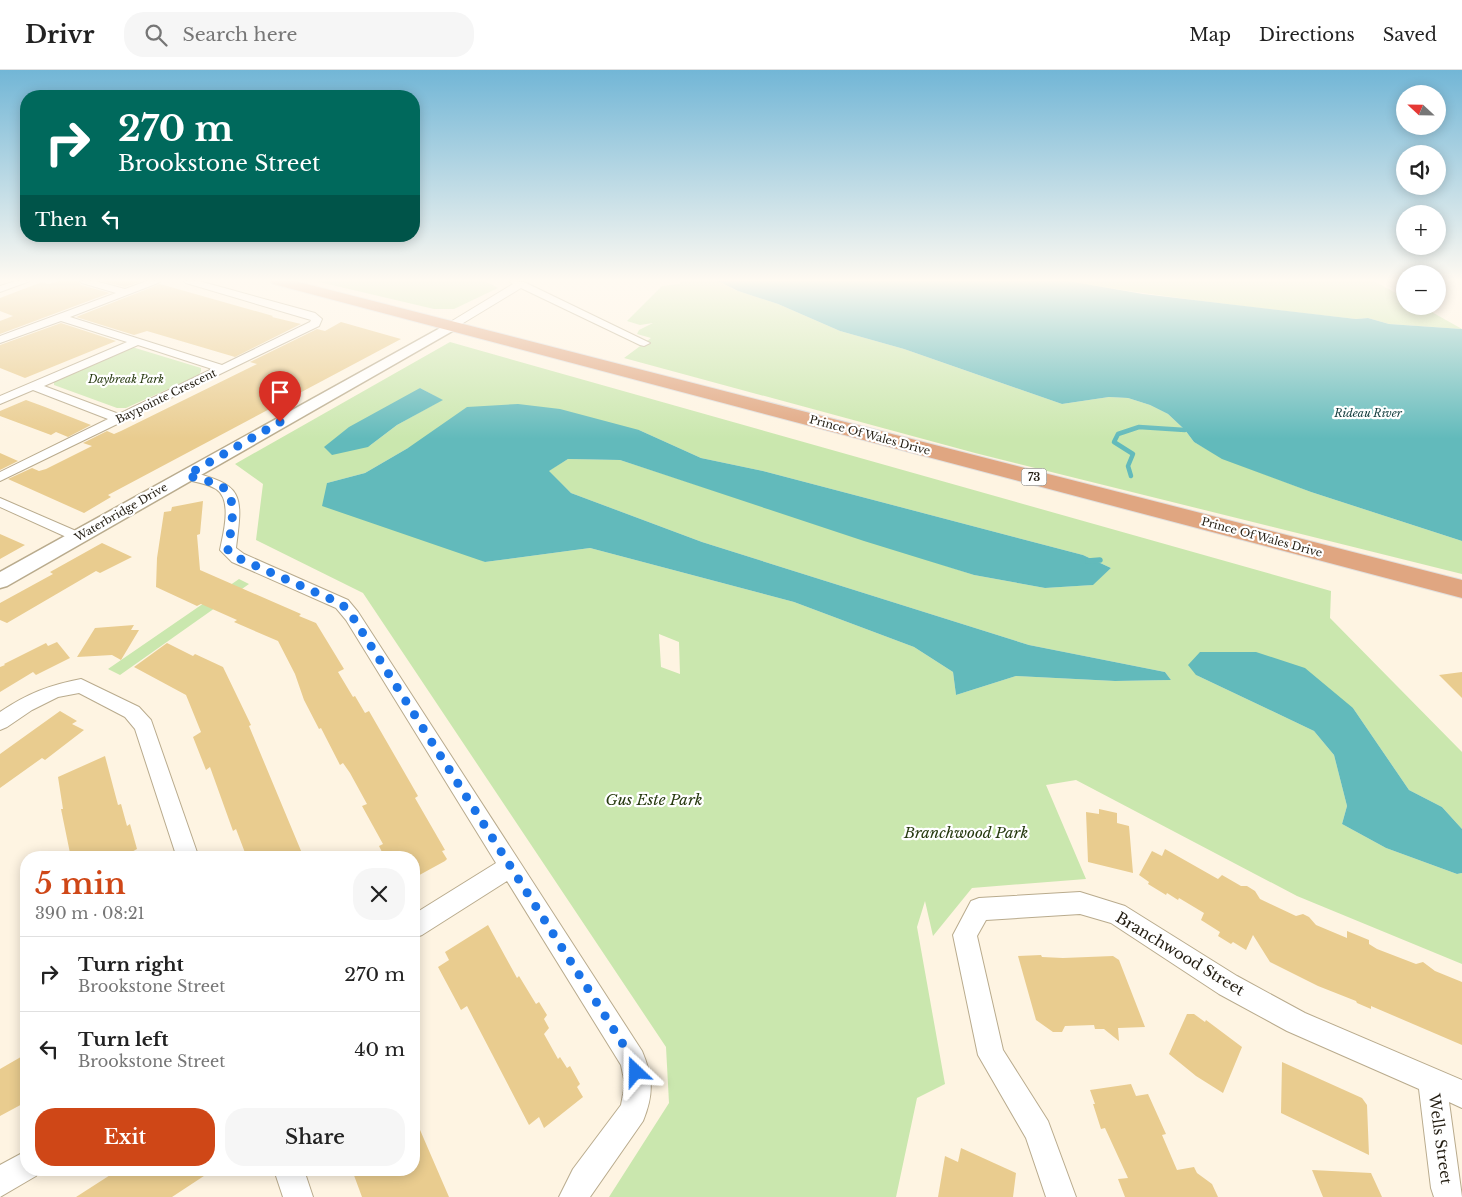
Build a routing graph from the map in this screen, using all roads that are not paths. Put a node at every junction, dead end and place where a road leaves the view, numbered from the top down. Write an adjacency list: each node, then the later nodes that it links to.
1 (17, 334): 7 (street)
2 (110, 334): 8 (street)
3 (295, 334): 10 (street, Baypointe Crescent)
4 (438, 334): 14 (street, Waterbridge Drive)
5 (480, 334): 19 (main road, Prince Of Wales Drive / 73)
6 (624, 334): 9 (street)
7 (0, 340)
8 (136, 342): 10 (street); 11 (street)
9 (644, 343)
10 (223, 369): 13 (street, Baypointe Crescent)
11 (33, 386): 12 (street); 13 (street)
12 (0, 400)
13 (120, 419): 15 (street, Baypointe Crescent)
14 (187, 475): 17 (street, Waterbridge Drive); 22 (street)
15 (0, 476)
16 (0, 502): 17 (street)
17 (78, 537): 18 (street, Waterbridge Drive)
18 (0, 581)
19 (1462, 589)
20 (0, 722): 21 (street)
21 (186, 851)
22 (510, 866): 23 (street); 30 (street)
23 (420, 922)
24 (1432, 1081): 25 (street, Branchwood Street); 31 (street, Branchwood Street); 32 (street, Wells Street)
25 (1462, 1094)
26 (20, 1170): 28 (street)
27 (291, 1176): 29 (street)
28 (0, 1182)
29 (298, 1197)
30 (574, 1197)
31 (1062, 1197)
32 (1449, 1197)

